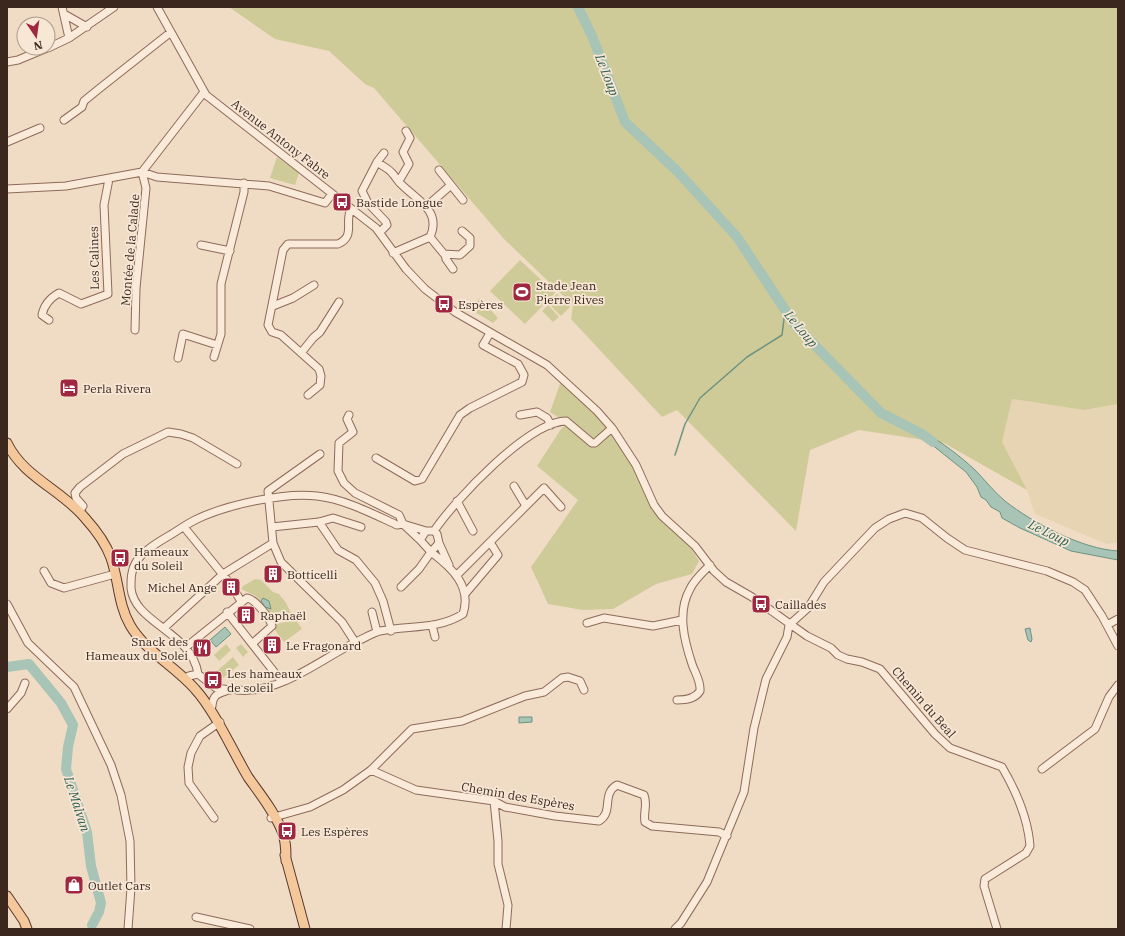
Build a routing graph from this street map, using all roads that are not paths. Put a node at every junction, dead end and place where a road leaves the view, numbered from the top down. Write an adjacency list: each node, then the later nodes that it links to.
1 (114, 7): 4 (street)
2 (157, 7): 5 (street)
3 (63, 11): 4 (street); 6 (street)
4 (87, 27): 6 (street)
5 (171, 32): 10 (street); 11 (street)
6 (69, 38): 7 (street)
7 (56, 44)
8 (28, 56): 9 (street)
9 (7, 62)
10 (204, 92): 18 (street); 24 (street, Avenue Antony Fabre)
11 (64, 120)
12 (40, 128): 14 (street)
13 (406, 131): 20 (street)
14 (7, 142)
15 (384, 153): 16 (street)
16 (377, 162): 20 (street); 29 (street)
17 (440, 170): 22 (street)
18 (142, 172): 19 (street); 21 (street); 40 (street, Montée de la Calade)
19 (109, 179): 23 (street); 39 (street, Les Calines)
20 (399, 181): 26 (street)
21 (244, 183): 24 (street); 32 (street)
22 (451, 185): 25 (street); 26 (street)
23 (7, 189)
24 (332, 194): 27 (street, Avenue Antony Fabre)
25 (463, 200)
26 (427, 206): 30 (street)
27 (351, 208): 29 (street, Avenue Antony Fabre); 38 (street)
28 (462, 231): 34 (street)
29 (380, 232): 33 (street, Avenue Antony Fabre)
30 (430, 237): 33 (street); 34 (street)
31 (201, 245): 32 (street)
32 (230, 251): 42 (street)
33 (393, 253): 41 (street, Avenue Antony Fabre)
34 (445, 254): 35 (street)
35 (453, 269)
36 (314, 285): 38 (street)
37 (339, 302): 43 (street)
38 (273, 306): 43 (street)
39 (50, 320)
40 (135, 330)
41 (490, 333): 50 (street, Avenue Antony Fabre); 53 (street)
42 (217, 345): 44 (street); 45 (street)
43 (301, 353): 46 (street)
44 (214, 357)
45 (178, 358)
46 (308, 395)
47 (349, 415): 62 (street)
48 (520, 415): 49 (street)
49 (551, 425): 50 (street); 57 (street)
50 (612, 428): 73 (street, Avenue Antony Fabre)
51 (7, 442): 60 (main road)
52 (320, 454): 56 (street)
53 (376, 458)
54 (237, 464): 60 (street)
55 (514, 486): 58 (street)
56 (268, 498): 62 (street); 63 (street); 64 (street)
57 (457, 501): 66 (street); 67 (street)
58 (526, 506): 59 (street); 69 (street)
59 (561, 508)
60 (79, 512): 76 (main road)
61 (319, 522): 64 (street); 65 (street); 94 (street)
62 (403, 524): 66 (street); 68 (street)
63 (184, 527): 77 (street); 93 (street)
64 (272, 527): 70 (street)
65 (361, 527)
66 (430, 531): 68 (street); 71 (street)
67 (473, 531)
68 (420, 540): 72 (street)
69 (490, 542): 78 (street); 82 (street)
70 (273, 543): 77 (street); 98 (street)
71 (439, 543): 72 (street); 74 (street)
72 (431, 552): 74 (street); 80 (street)
73 (710, 565): 87 (street); 89 (street, Avenue Antony Fabre)
74 (450, 566): 78 (street)
75 (44, 571): 76 (street)
76 (114, 574): 96 (main road)
77 (223, 574): 79 (street); 93 (street)
78 (457, 575): 82 (street)
79 (228, 582)
80 (400, 587)
81 (234, 590): 83 (street)
82 (465, 594): 91 (street)
83 (241, 601): 85 (street); 99 (street)
84 (7, 604): 122 (street)
85 (227, 612): 99 (street); 101 (street)
86 (372, 612): 95 (street)
87 (682, 620): 90 (street); 108 (street)
88 (1118, 620): 92 (street)
89 (793, 621): 92 (street); 117 (street); 127 (street, Chemin du Beal)
90 (587, 623)
91 (432, 625): 94 (street); 97 (street)
92 (1107, 625): 100 (street)
93 (164, 628): 101 (street)
94 (391, 630): 95 (street)
95 (377, 632): 98 (street)
96 (140, 637): 102 (main road); 111 (main road)
97 (435, 637)
98 (355, 642): 103 (street)
99 (253, 644): 103 (street)
100 (1118, 646)
101 (186, 647): 102 (street)
102 (194, 675): 109 (main road); 109 (street)
103 (282, 682): 106 (street)
104 (25, 683): 110 (street)
105 (1118, 685): 112 (street)
106 (237, 690)
107 (584, 690): 113 (street)
108 (677, 700)
109 (212, 706): 111 (main road)
110 (7, 709)
111 (219, 723): 115 (street); 116 (main road)
112 (1042, 769)
113 (371, 770): 114 (street, Chemin des Espères); 116 (street)
114 (494, 802): 117 (street, Chemin des Espères); 125 (street)
115 (214, 818)
116 (273, 818): 124 (main road)
117 (727, 836): 126 (street)
118 (7, 896): 121 (main road)
119 (7, 907): 121 (main road)
120 (196, 917): 123 (street)
121 (27, 929)
122 (128, 929)
123 (250, 929)
124 (305, 929)
125 (506, 929)
126 (675, 929)
127 (997, 929)

